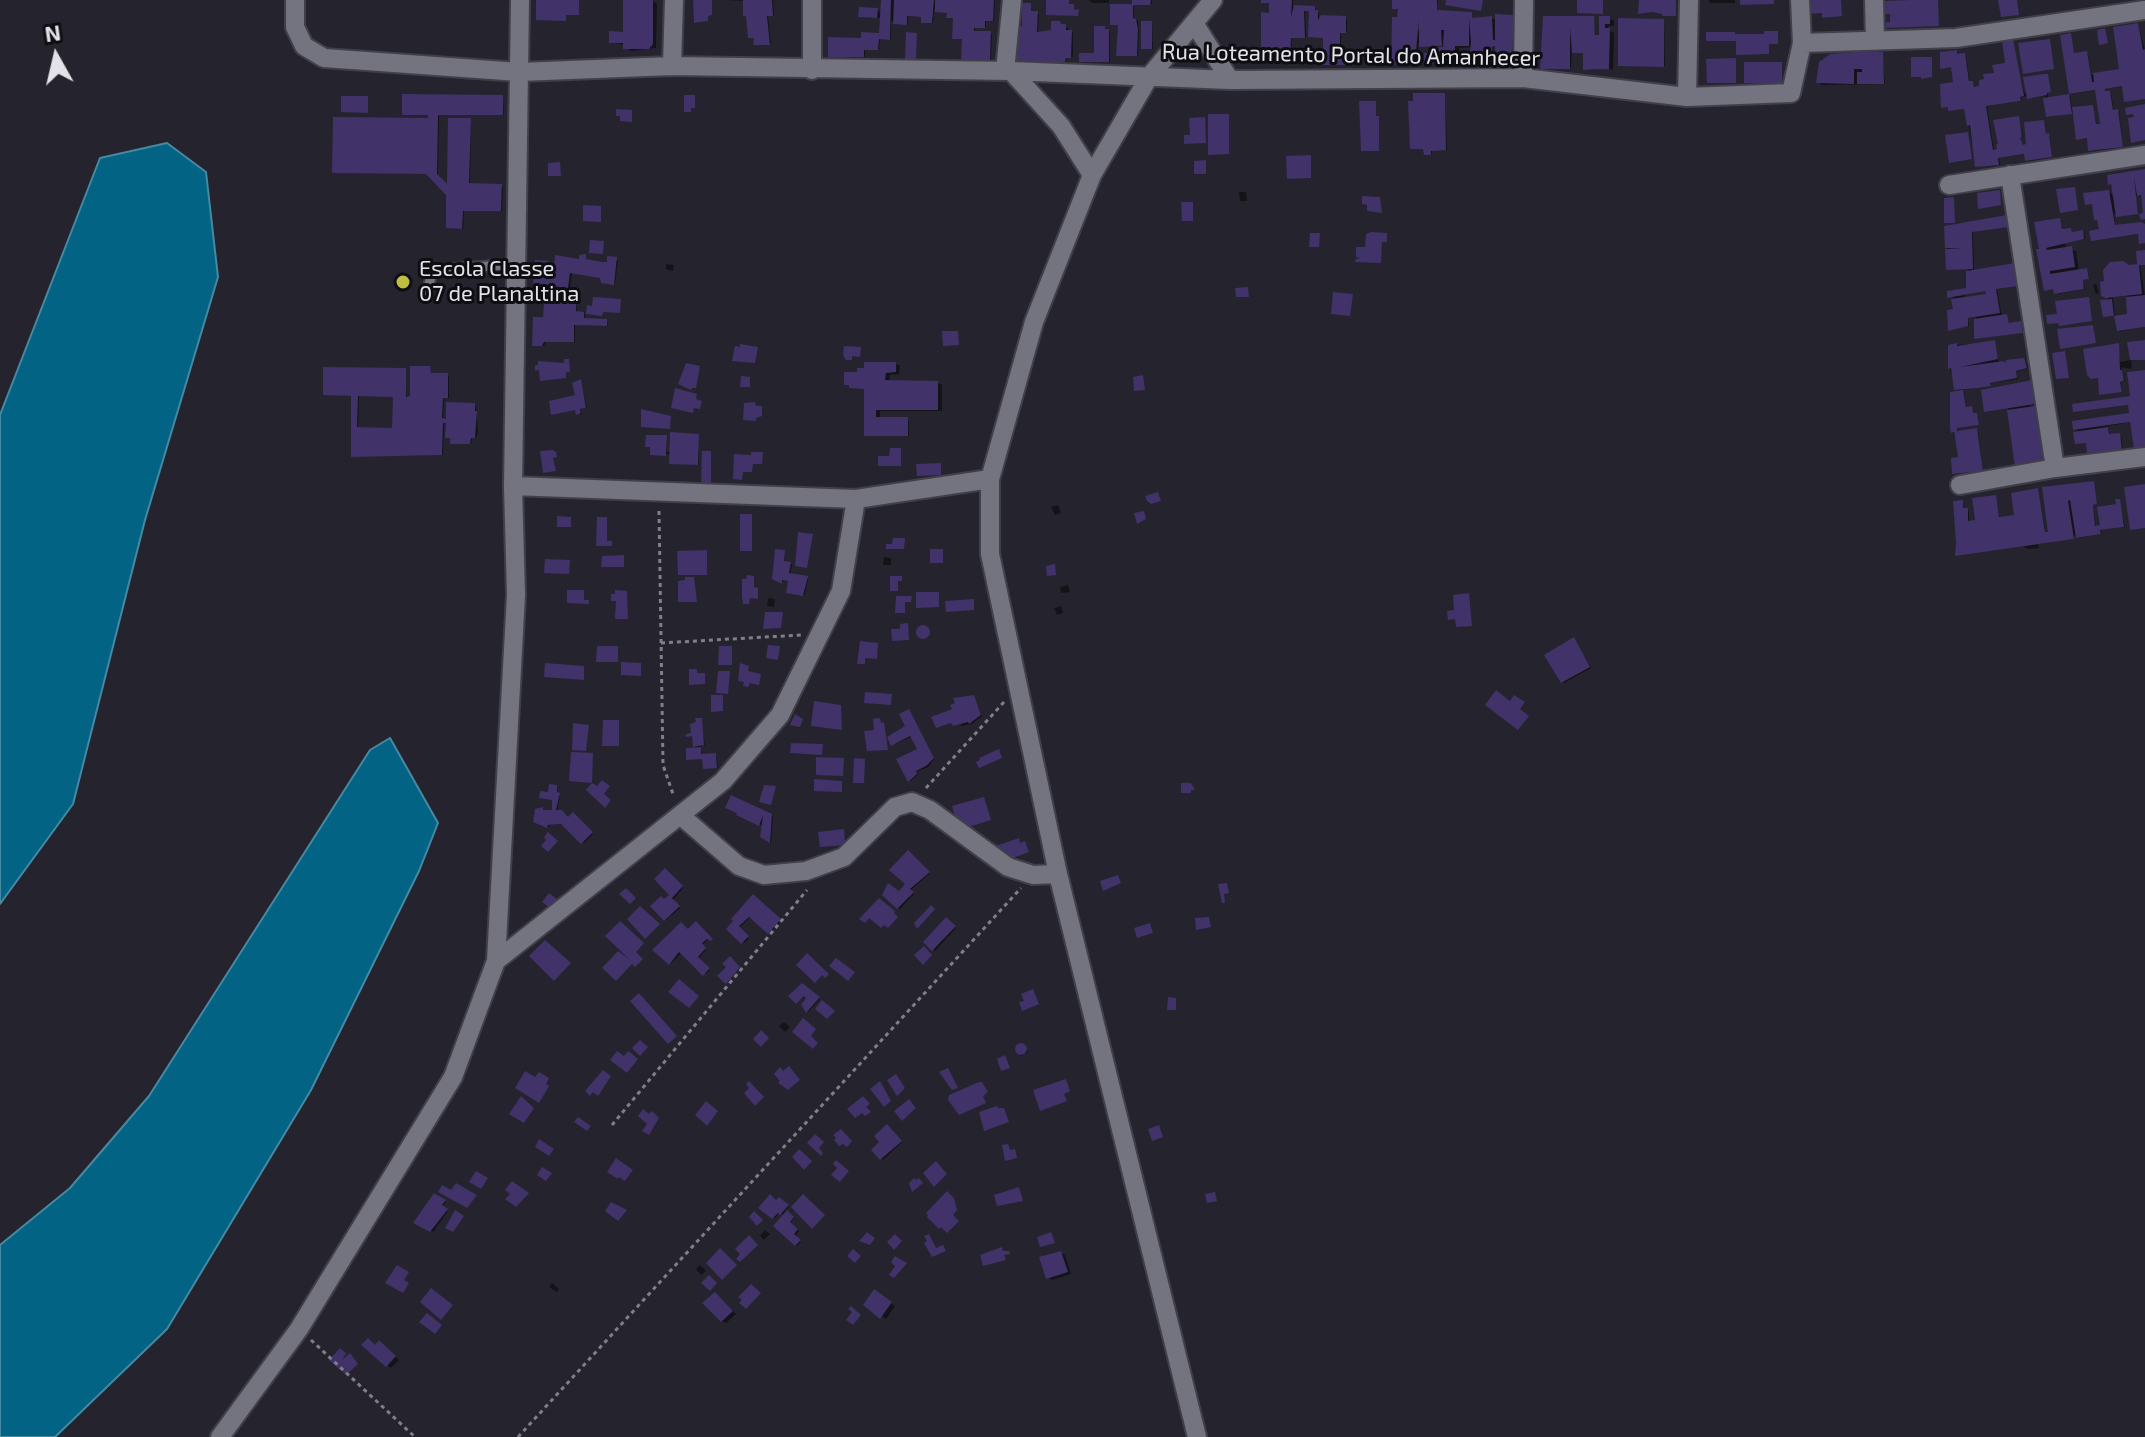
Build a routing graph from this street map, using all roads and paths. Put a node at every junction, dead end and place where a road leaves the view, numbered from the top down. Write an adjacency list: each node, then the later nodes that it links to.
1 (295, 0): 18 (street, Rua Loteamento Portal do Amanhecer)
2 (520, 0): 18 (street)
3 (674, 0): 15 (street)
4 (812, 0): 16 (street)
5 (1213, 0): 12 (street)
6 (1524, 0): 20 (street)
7 (1689, 0): 22 (street)
8 (1800, 0): 14 (street)
9 (1874, 0): 13 (street)
10 (1008, 5): 17 (street)
11 (2145, 10): 13 (street)
12 (1194, 23): 19 (street); 21 (street)
13 (1875, 41): 14 (street)
14 (1802, 43): 22 (street, Rua Loteamento Portal do Amanhecer)
15 (672, 66): 16 (street, Rua Loteamento Portal do Amanhecer); 18 (street, Rua Loteamento Portal do Amanhecer)
16 (812, 70): 17 (street, Rua Loteamento Portal do Amanhecer)
17 (1008, 71): 19 (street, Rua Loteamento Portal do Amanhecer); 24 (street)
18 (519, 72): 27 (street)
19 (1149, 77): 21 (street, Rua Loteamento Portal do Amanhecer); 24 (street)
20 (1523, 78): 21 (street, Rua Loteamento Portal do Amanhecer); 22 (street, Rua Loteamento Portal do Amanhecer)
21 (1230, 80)
22 (1687, 97)
23 (2145, 155): 25 (street)
24 (1092, 175): 31 (street)
25 (2010, 175): 26 (street); 30 (street)
26 (1949, 185)
27 (516, 264): 28 (lane); 33 (street)
28 (427, 291)
29 (2145, 457): 30 (street)
30 (2055, 468): 32 (street)
31 (990, 479): 35 (street); 38 (street)
32 (1960, 485)
33 (513, 486): 34 (street); 44 (street)
34 (659, 491): 35 (street); 37 (path)
35 (856, 499): 36 (street)
36 (820, 634): 37 (path); 40 (street)
37 (661, 643): 40 (path)
38 (1018, 686): 39 (path); 41 (street)
39 (912, 802): 40 (street); 42 (street)
40 (680, 815): 44 (street)
41 (1058, 874): 42 (street); 50 (street)
42 (1033, 875): 49 (path)
43 (810, 886): 45 (path)
44 (496, 961): 46 (street)
45 (612, 1125)
46 (299, 1329): 47 (street); 48 (path)
47 (220, 1437)
48 (415, 1437)
49 (518, 1437)
50 (1197, 1437)

